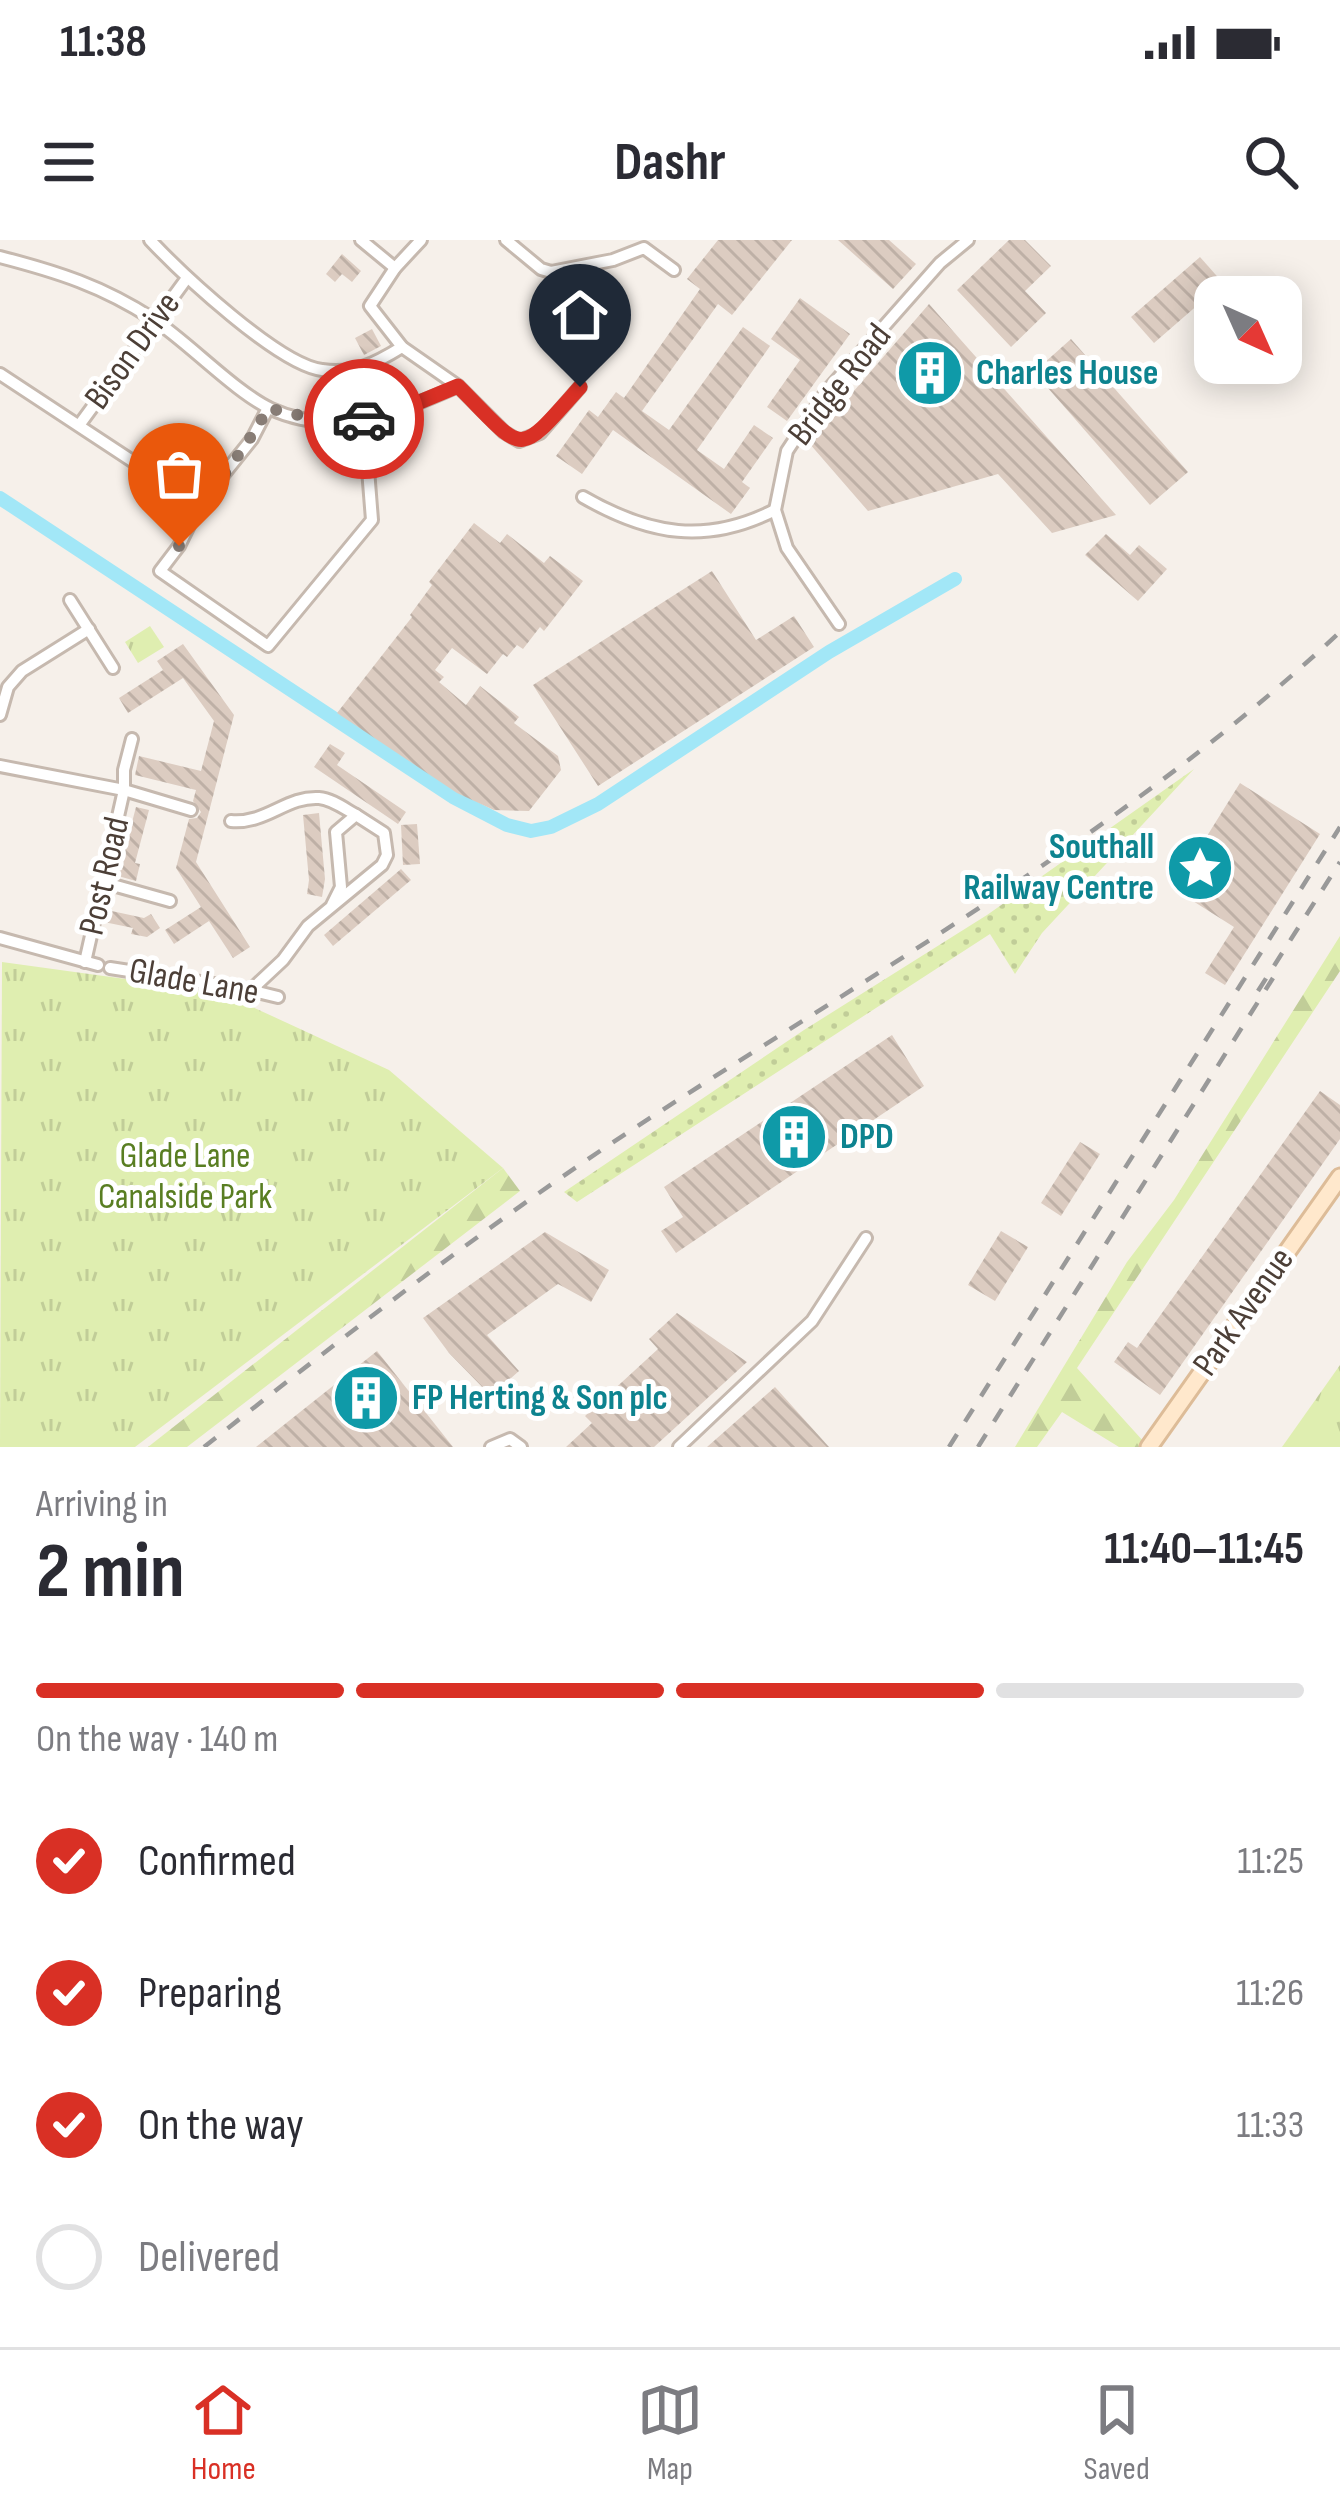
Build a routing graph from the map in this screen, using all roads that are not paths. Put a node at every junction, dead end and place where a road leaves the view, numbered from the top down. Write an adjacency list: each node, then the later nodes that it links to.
1 (150, 240): 9 (street)
2 (361, 240): 7 (street)
3 (421, 240): 7 (street)
4 (506, 240): 8 (street)
5 (968, 240): 20 (street, Bridge Road)
6 (0, 256): 10 (street)
7 (395, 268): 11 (street)
8 (674, 270)
9 (187, 278): 10 (street, Bison Drive); 11 (street)
10 (155, 320): 15 (street); 17 (street, Bison Drive)
11 (402, 347): 13 (street)
12 (0, 374): 17 (street)
13 (458, 386): 14 (street); 16 (street)
14 (580, 387)
15 (268, 408): 16 (street); 19 (street)
16 (364, 419): 19 (street)
17 (80, 424): 19 (street)
18 (584, 497): 20 (street)
19 (199, 505)
20 (775, 510): 22 (street)
21 (70, 600): 23 (street)
22 (836, 619)
23 (89, 629): 24 (street); 25 (street)
24 (113, 668)
25 (0, 716)
26 (132, 739): 28 (street, Post Road)
27 (0, 766): 28 (street)
28 (124, 790): 30 (street); 34 (street, Post Road)
29 (328, 800): 31 (street); 32 (street); 33 (street)
30 (191, 810)
31 (356, 815): 33 (street); 36 (street)
32 (231, 820)
33 (336, 832): 36 (street)
34 (102, 882): 35 (street); 38 (street, Post Road)
35 (170, 901)
36 (332, 905): 39 (street)
37 (0, 938): 38 (street, Glade Lane)
38 (98, 965): 39 (street, Glade Lane)
39 (251, 990): 40 (street, Glade Lane)
40 (278, 998)
41 (1340, 1177): 46 (street, Park Avenue)
42 (866, 1238): 45 (street)
43 (516, 1443): 44 (street)
44 (491, 1447)
45 (680, 1447)
46 (1150, 1447)

